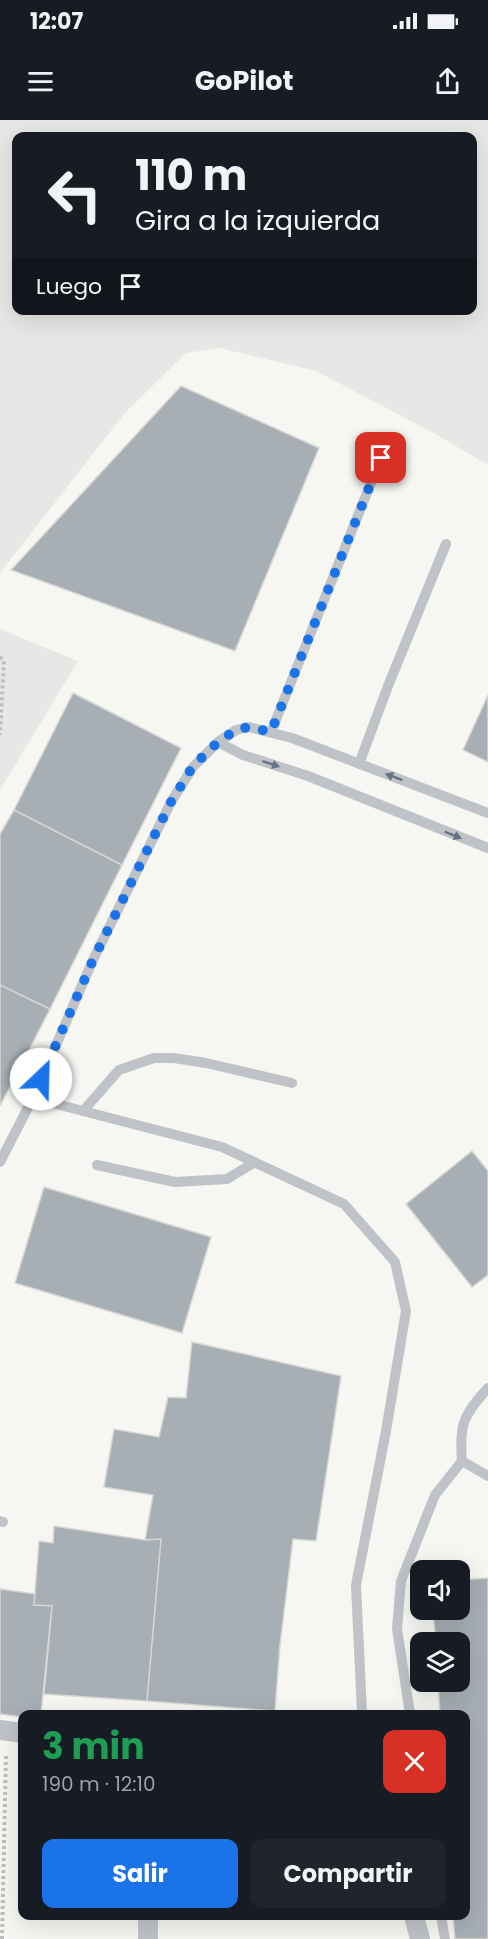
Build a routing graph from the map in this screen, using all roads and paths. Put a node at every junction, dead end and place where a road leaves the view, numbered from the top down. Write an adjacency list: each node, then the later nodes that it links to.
1 (381, 458): 4 (lane)
2 (446, 543): 7 (lane)
3 (0, 657): 5 (path)
4 (271, 732): 6 (lane); 7 (lane)
5 (0, 735)
6 (218, 742): 9 (lane, one-way to 9); 11 (lane)
7 (359, 764): 8 (lane, one-way to 7)
8 (488, 813)
9 (488, 848)
10 (292, 1083): 12 (lane)
11 (33, 1098): 12 (lane); 13 (lane)
12 (83, 1111): 14 (lane)
13 (0, 1162)
14 (255, 1162): 15 (lane); 19 (lane)
15 (97, 1165)
16 (488, 1388): 17 (lane)
17 (462, 1461): 18 (lane); 20 (lane)
18 (488, 1476)
19 (362, 1710)
20 (409, 1710)
21 (10, 1731): 25 (path)
22 (148, 1920): 26 (street)
23 (415, 1920): 27 (street)
24 (442, 1920): 28 (lane)
25 (2, 1939)
26 (148, 1939)
27 (420, 1939)
28 (445, 1939)

